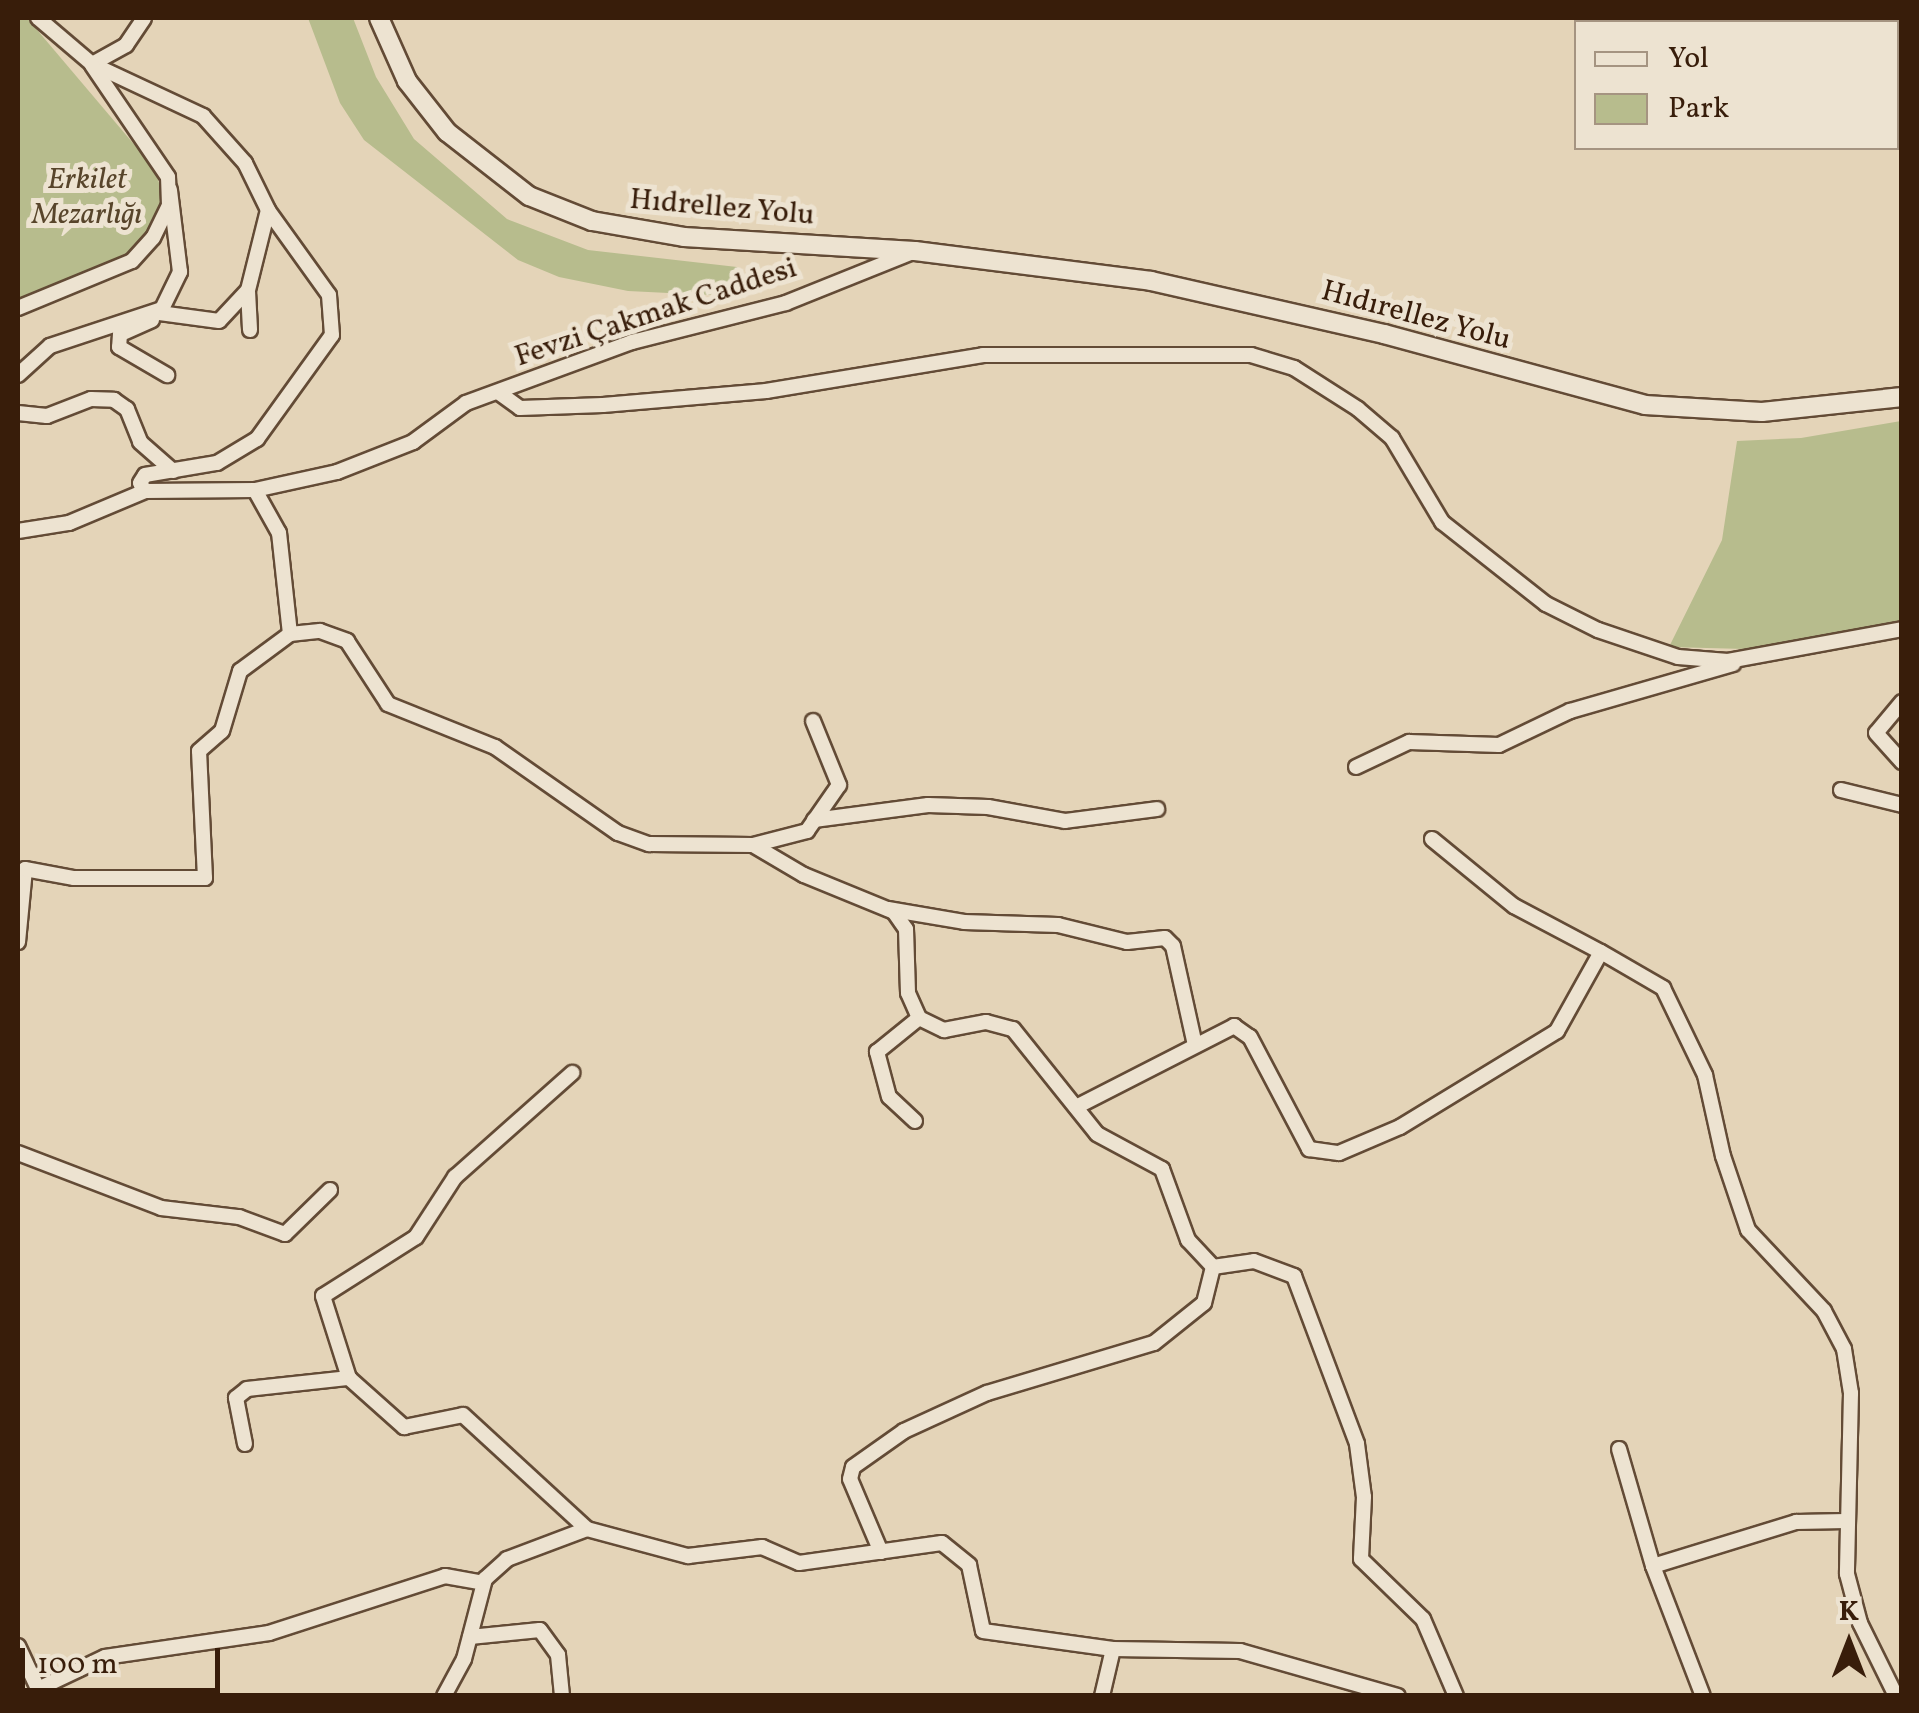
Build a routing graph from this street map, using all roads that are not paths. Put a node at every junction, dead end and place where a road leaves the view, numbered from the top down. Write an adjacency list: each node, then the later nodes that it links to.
1 (38, 18): 4 (street)
2 (144, 18): 4 (street)
3 (379, 18): 7 (street, Hıdrellez Yolu)
4 (92, 64): 5 (street); 6 (street)
5 (170, 190): 9 (street); 10 (street)
6 (268, 210): 8 (street); 17 (street)
7 (915, 251): 14 (street, Fevzi Çakmak Caddesi); 15 (street, Hıdırellez Yolu)
8 (248, 290): 10 (street); 11 (street)
9 (18, 308)
10 (160, 313): 12 (street); 13 (street)
11 (250, 330)
12 (18, 375)
13 (167, 375)
14 (498, 392): 18 (street, Fevzi Çakmak Caddesi); 23 (street)
15 (1902, 397)
16 (18, 413): 17 (street)
17 (172, 471): 19 (street)
18 (255, 490): 19 (street, Fevzi Çakmak Caddesi); 22 (street)
19 (145, 492): 20 (street, Fevzi Çakmak Caddesi)
20 (18, 531)
21 (1902, 628): 23 (street)
22 (290, 634): 33 (street); 34 (street)
23 (1745, 659): 27 (street)
24 (1902, 702): 26 (street)
25 (813, 722): 31 (street)
26 (1902, 762)
27 (1356, 767)
28 (1841, 790): 29 (street)
29 (1902, 805)
30 (1157, 809): 31 (street)
31 (814, 820): 33 (street)
32 (1432, 839): 37 (street)
33 (752, 844): 35 (street)
34 (21, 867): 36 (street)
35 (888, 909): 38 (street); 39 (street)
36 (18, 942)
37 (1601, 952): 39 (street); 49 (street)
38 (919, 1018): 41 (street); 42 (street)
39 (1195, 1044): 41 (street)
40 (572, 1073): 46 (street)
41 (1076, 1107): 45 (street)
42 (915, 1120)
43 (18, 1153): 44 (street)
44 (330, 1190)
45 (1213, 1267): 51 (street); 62 (street)
46 (349, 1378): 47 (street); 50 (street)
47 (245, 1444)
48 (1619, 1448): 52 (street)
49 (1846, 1521): 52 (street); 64 (street)
50 (587, 1529): 51 (street); 53 (street)
51 (881, 1552): 55 (street)
52 (1653, 1566): 63 (street)
53 (482, 1583): 54 (street); 57 (street)
54 (470, 1637): 58 (street); 59 (street)
55 (1113, 1649): 60 (street); 61 (street)
56 (19, 1651): 57 (street)
57 (40, 1692)
58 (444, 1696)
59 (562, 1696)
60 (1102, 1696)
61 (1398, 1696)
62 (1456, 1696)
63 (1703, 1696)
64 (1896, 1696)

